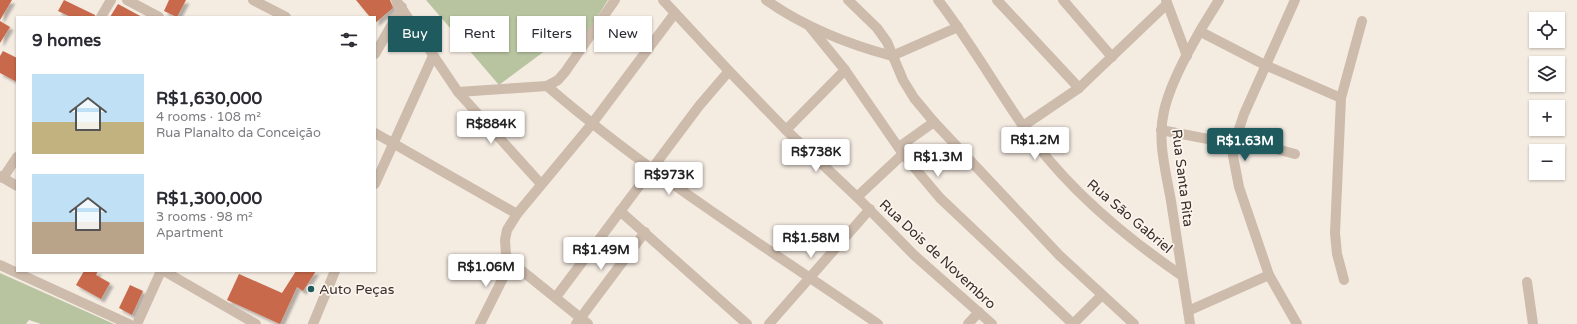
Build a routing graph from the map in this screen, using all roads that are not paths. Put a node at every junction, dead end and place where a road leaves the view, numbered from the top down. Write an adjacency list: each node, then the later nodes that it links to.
1 (111, 0): 16 (street)
2 (127, 0): 17 (street)
3 (253, 0): 18 (street)
4 (615, 0): 31 (street)
5 (663, 0): 15 (street, Rua Dois de Novembro)
6 (766, 0): 20 (street)
7 (848, 0): 25 (street)
8 (938, 0): 21 (street, Rua São Gabriel)
9 (997, 0): 32 (street)
10 (1063, 0): 27 (street)
11 (1219, 0): 22 (street, Rua Santa Rita)
12 (1295, 0): 28 (street)
13 (1167, 2): 26 (street); 27 (street)
14 (399, 4): 23 (street); 24 (street)
15 (675, 13): 30 (street, Rua Dois de Novembro); 36 (street)
16 (102, 16)
17 (157, 16)
18 (284, 16)
19 (1362, 21): 34 (street)
20 (810, 27): 25 (street); 29 (street)
21 (958, 27): 25 (street); 37 (street, Rua São Gabriel)
22 (1200, 32): 26 (street, Rua Santa Rita); 28 (street)
23 (376, 52)
24 (434, 56): 33 (street); 42 (street)
25 (892, 56): 35 (street)
26 (1187, 56): 39 (street, Rua Santa Rita)
27 (1112, 57): 32 (street)
28 (1265, 65): 34 (street); 41 (street)
29 (844, 70): 38 (street); 43 (street)
30 (729, 71): 38 (street, Rua Dois de Novembro); 46 (street)
31 (547, 86): 33 (street); 36 (street)
32 (1078, 88): 37 (street)
33 (458, 92): 49 (street)
34 (1341, 98): 64 (street)
35 (934, 122): 43 (street); 66 (street)
36 (591, 125): 46 (street); 49 (street)
37 (1023, 126): 61 (street, Rua São Gabriel)
38 (786, 130): 51 (street, Rua Dois de Novembro)
39 (1161, 130): 41 (street); 61 (street, Rua Santa Rita)
40 (376, 133): 42 (street)
41 (1235, 141): 44 (street); 62 (street)
42 (394, 142): 48 (street); 54 (street)
43 (901, 151): 51 (street); 81 (street)
44 (1295, 154)
45 (16, 158): 47 (street)
46 (652, 170): 53 (street); 63 (street)
47 (2, 177): 50 (street)
48 (376, 182)
49 (541, 184): 54 (street)
50 (16, 185)
51 (857, 197): 52 (street, Rua Dois de Novembro)
52 (870, 209): 63 (street); 69 (street, Rua Dois de Novembro)
53 (620, 211): 55 (street); 67 (street)
54 (517, 214): 56 (street)
55 (645, 232): 70 (street); 76 (street)
56 (511, 262): 67 (street); 75 (street)
57 (0, 265): 71 (street)
58 (163, 272): 72 (street)
59 (165, 272): 73 (street)
60 (335, 272): 74 (street)
61 (1181, 275): 68 (street, Rua Santa Rita)
62 (1269, 275): 68 (street); 84 (street)
63 (810, 277): 77 (street); 78 (street)
64 (1344, 280)
65 (1527, 282): 85 (street)
66 (1102, 295): 81 (street); 82 (street)
67 (556, 297): 70 (street)
68 (1188, 311): 83 (street, Rua Santa Rita)
69 (979, 312): 79 (street); 80 (street, Rua Dois de Novembro)
70 (582, 322)
71 (129, 324)
72 (137, 324)
73 (256, 324)
74 (313, 324)
75 (480, 324)
76 (747, 324)
77 (770, 324)
78 (878, 324)
79 (968, 324)
80 (992, 324)
81 (1073, 324)
82 (1134, 324)
83 (1190, 324)
84 (1297, 324)
85 (1533, 324)

